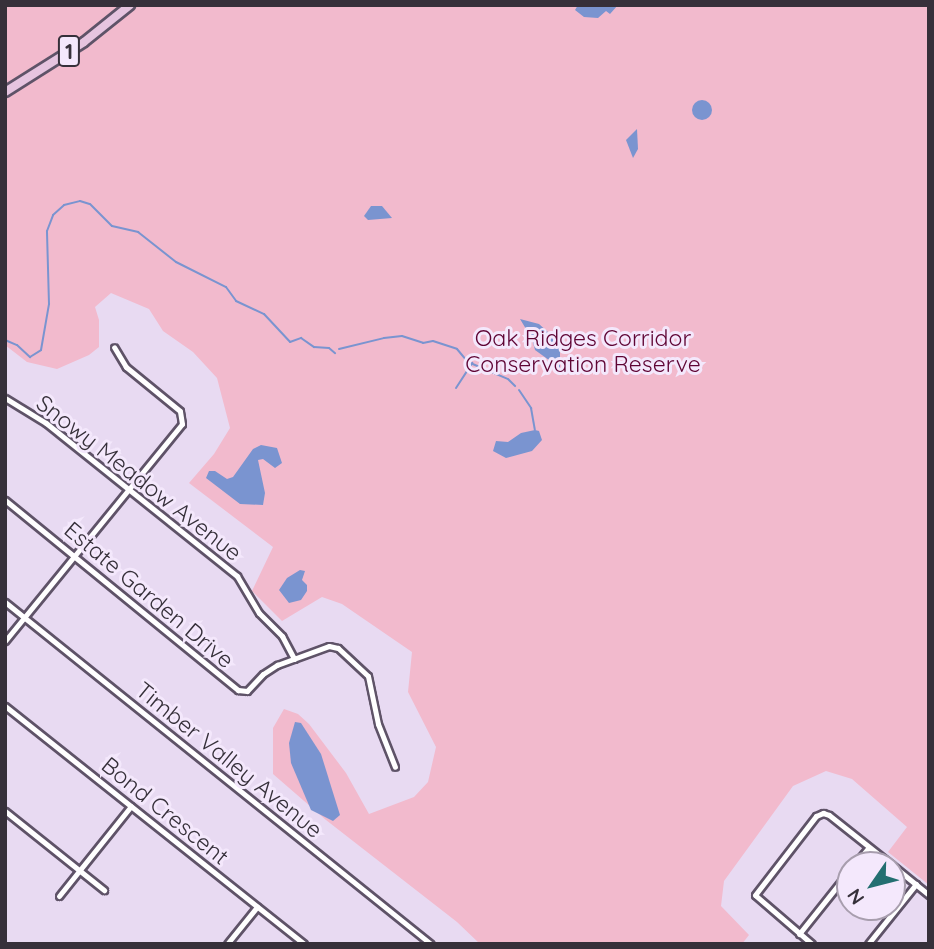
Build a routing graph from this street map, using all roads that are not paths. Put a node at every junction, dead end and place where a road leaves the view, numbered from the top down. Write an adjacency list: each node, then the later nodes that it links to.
1 (130, 5): 2 (main road, 1)
2 (5, 92)
3 (114, 347): 5 (street)
4 (5, 398): 5 (street, Snowy Meadow Avenue)
5 (128, 489): 7 (street); 11 (street, Snowy Meadow Avenue)
6 (5, 499): 7 (street, Estate Garden Drive)
7 (75, 555): 9 (street); 11 (street, Estate Garden Drive)
8 (5, 602): 9 (street, Timber Valley Avenue)
9 (25, 618): 10 (street); 30 (street, Timber Valley Avenue)
10 (5, 641)
11 (294, 659): 13 (street, Estate Garden Drive)
12 (5, 706): 14 (street, Bond Crescent)
13 (395, 767)
14 (131, 806): 19 (street); 26 (street, Bond Crescent)
15 (5, 811): 19 (street)
16 (869, 847): 17 (street); 18 (street); 27 (street)
17 (866, 851)
18 (874, 851)
19 (79, 870): 23 (street); 25 (street)
20 (906, 876): 21 (street)
21 (916, 884): 24 (street); 32 (street)
22 (836, 888): 27 (street)
23 (104, 890)
24 (929, 895)
25 (59, 896)
26 (257, 907): 28 (street); 29 (street, Bond Crescent)
27 (799, 934): 31 (street)
28 (227, 944)
29 (304, 944)
30 (431, 944)
31 (812, 944)
32 (868, 944)

